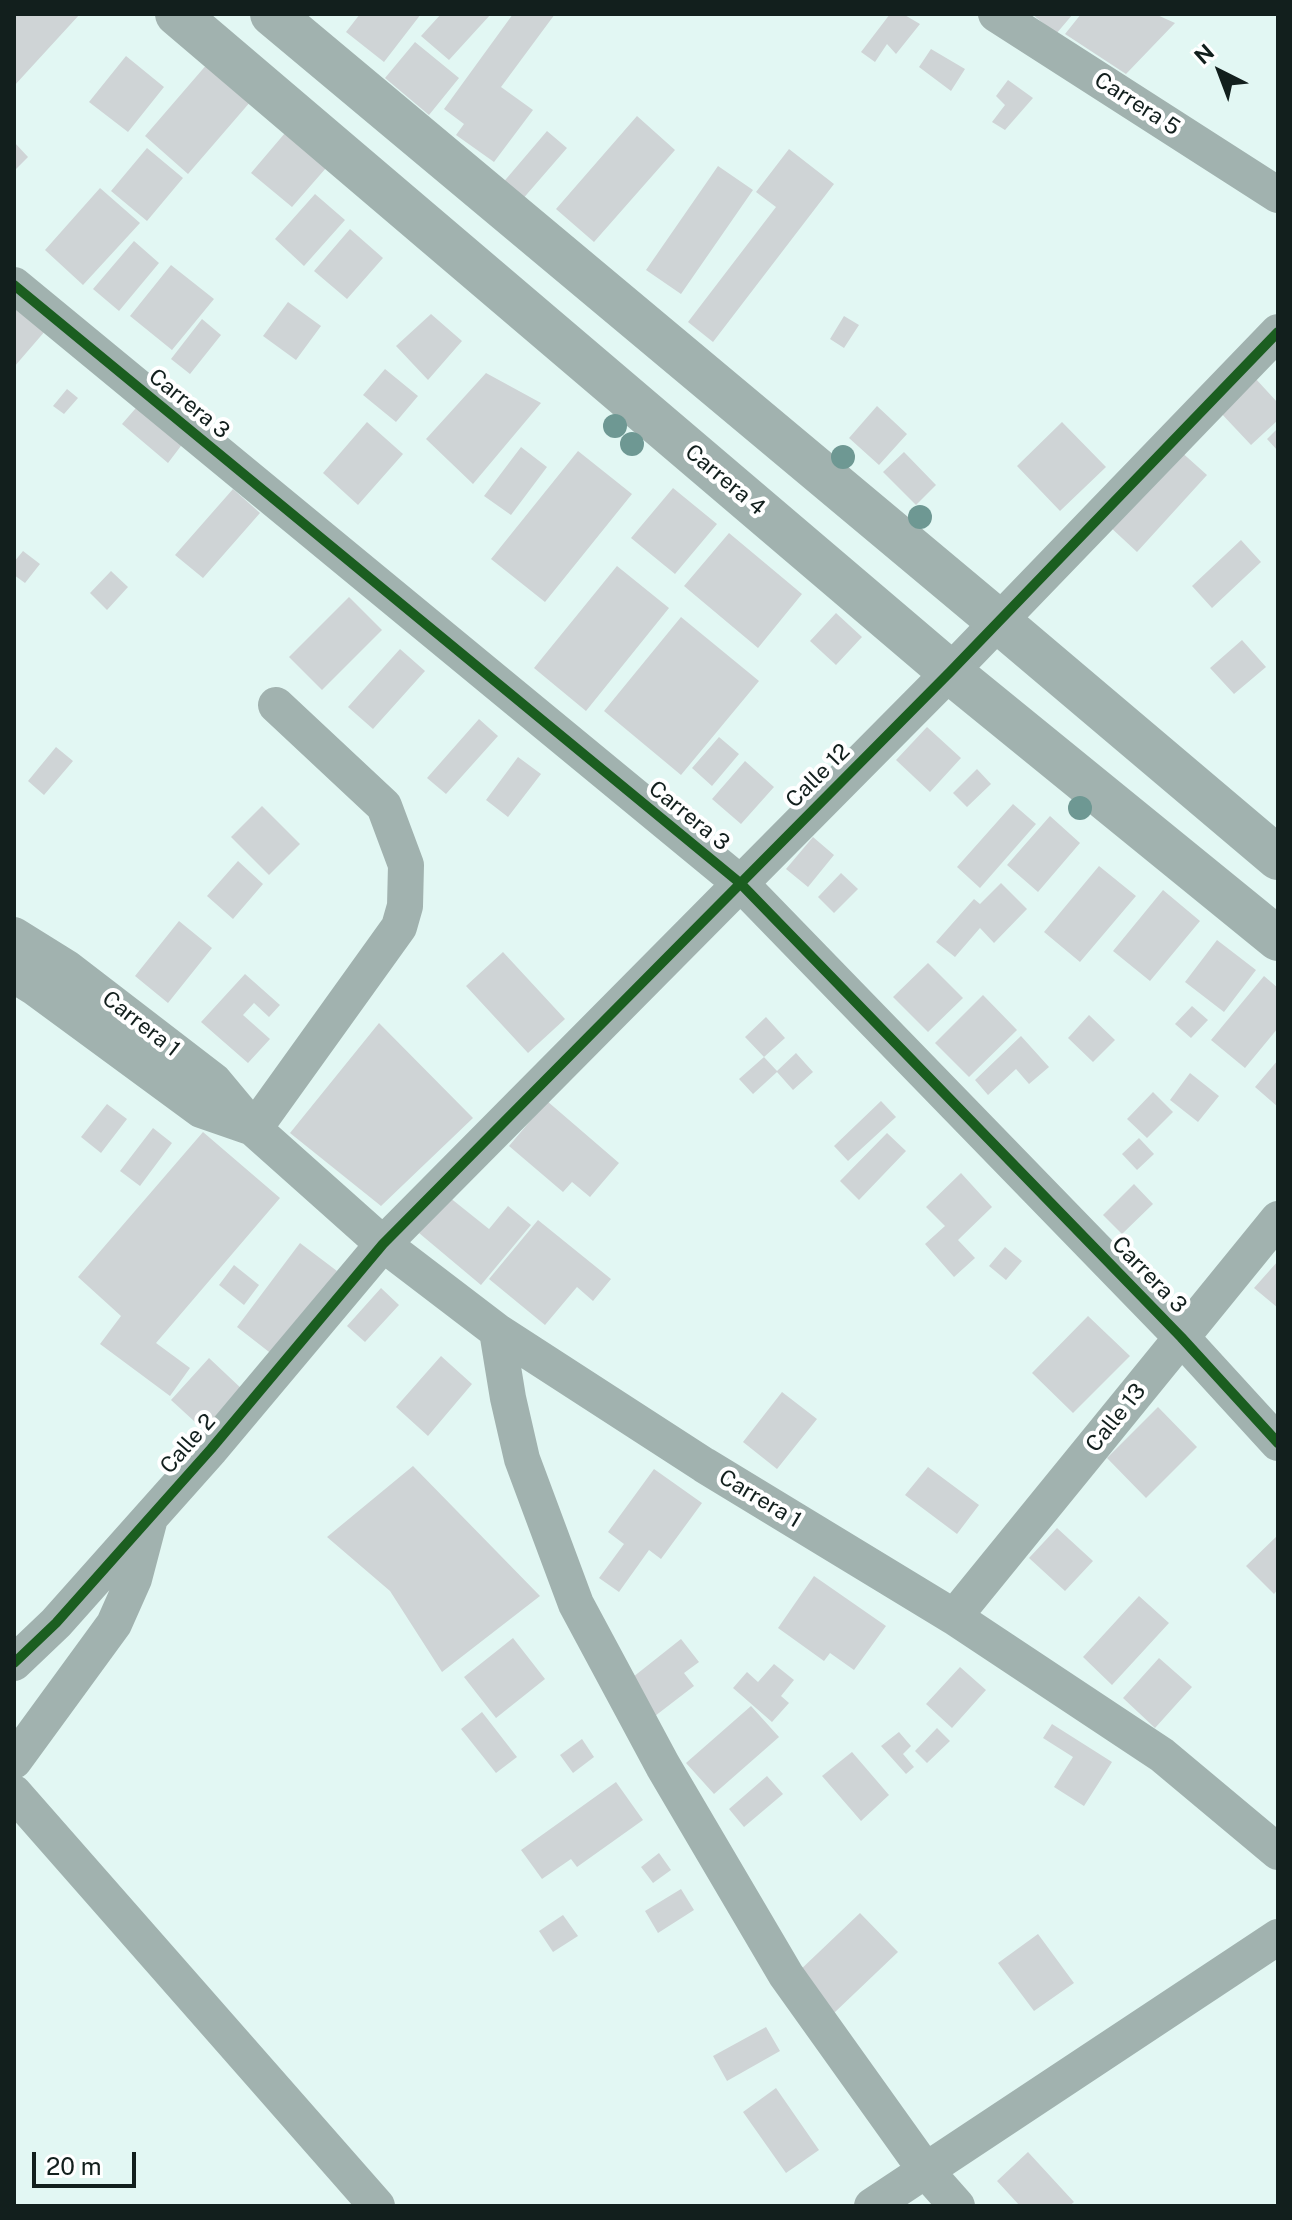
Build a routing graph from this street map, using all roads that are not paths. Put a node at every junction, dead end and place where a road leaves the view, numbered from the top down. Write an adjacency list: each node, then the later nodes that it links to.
1 (177, 14): 8 (street, Carrera 4)
2 (272, 14): 7 (street)
3 (996, 14): 4 (street, Carrera 5)
4 (1278, 195)
5 (14, 285): 11 (street, Carrera 3)
6 (1278, 332): 7 (street, Calle 12)
7 (998, 621): 8 (street, Calle 12); 10 (street)
8 (950, 672): 11 (street, Calle 12); 13 (street, Carrera 4)
9 (276, 705): 15 (street)
10 (1278, 858)
11 (740, 883): 17 (street, Calle 12); 19 (street, Carrera 3)
12 (14, 935): 15 (street, Carrera 1)
13 (1278, 939)
14 (14, 975): 15 (street, Carrera 1)
15 (254, 1129): 17 (street, Carrera 1)
16 (1278, 1219): 19 (street, Calle 13)
17 (383, 1244): 18 (street, Carrera 1); 21 (street, Calle 2)
18 (497, 1331): 22 (street, Carrera 1); 28 (street)
19 (1181, 1337): 20 (street, Carrera 3); 22 (street, Calle 13)
20 (1278, 1443)
21 (149, 1518): 23 (street, Calle 2); 24 (street)
22 (954, 1617): 26 (street, Carrera 1)
23 (14, 1663)
24 (14, 1761)
25 (14, 1793): 29 (street)
26 (1278, 1852)
27 (1278, 1937): 28 (street)
28 (926, 2171): 30 (street); 31 (street)
29 (377, 2206)
30 (872, 2206)
31 (957, 2206)

